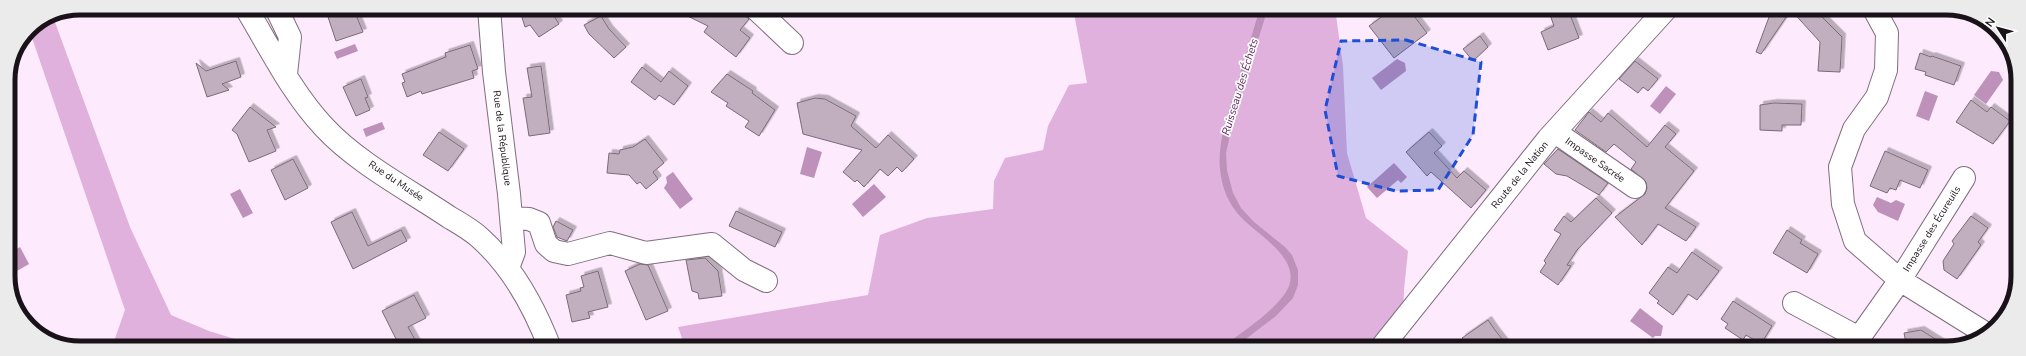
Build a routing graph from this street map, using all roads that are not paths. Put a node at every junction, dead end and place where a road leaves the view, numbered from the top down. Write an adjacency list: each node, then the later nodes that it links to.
1 (250, 15): 8 (street, Rue du Musée)
2 (279, 15): 8 (street)
3 (490, 15): 12 (street, Rue de la République)
4 (762, 15): 7 (street)
5 (1661, 15): 9 (street, Route de la Nation)
6 (1877, 15): 14 (street)
7 (792, 43)
8 (286, 74): 13 (street, Rue du Musée)
9 (1555, 132): 11 (street, Impasse Sacrée); 17 (street, Route de la Nation)
10 (1964, 178): 14 (street, Impasse des Écureuils)
11 (1635, 187)
12 (512, 218): 13 (street, Rue de la République); 15 (street)
13 (508, 268): 19 (street, Rue du Musée)
14 (1900, 280): 18 (street); 23 (street, Impasse des Écureuils)
15 (766, 281)
16 (1794, 303): 22 (street)
17 (1402, 320): 20 (street, Route de la Nation); 21 (street)
18 (1981, 330)
19 (547, 341)
20 (1386, 341)
21 (1400, 341)
22 (1855, 341)
23 (1859, 341)

